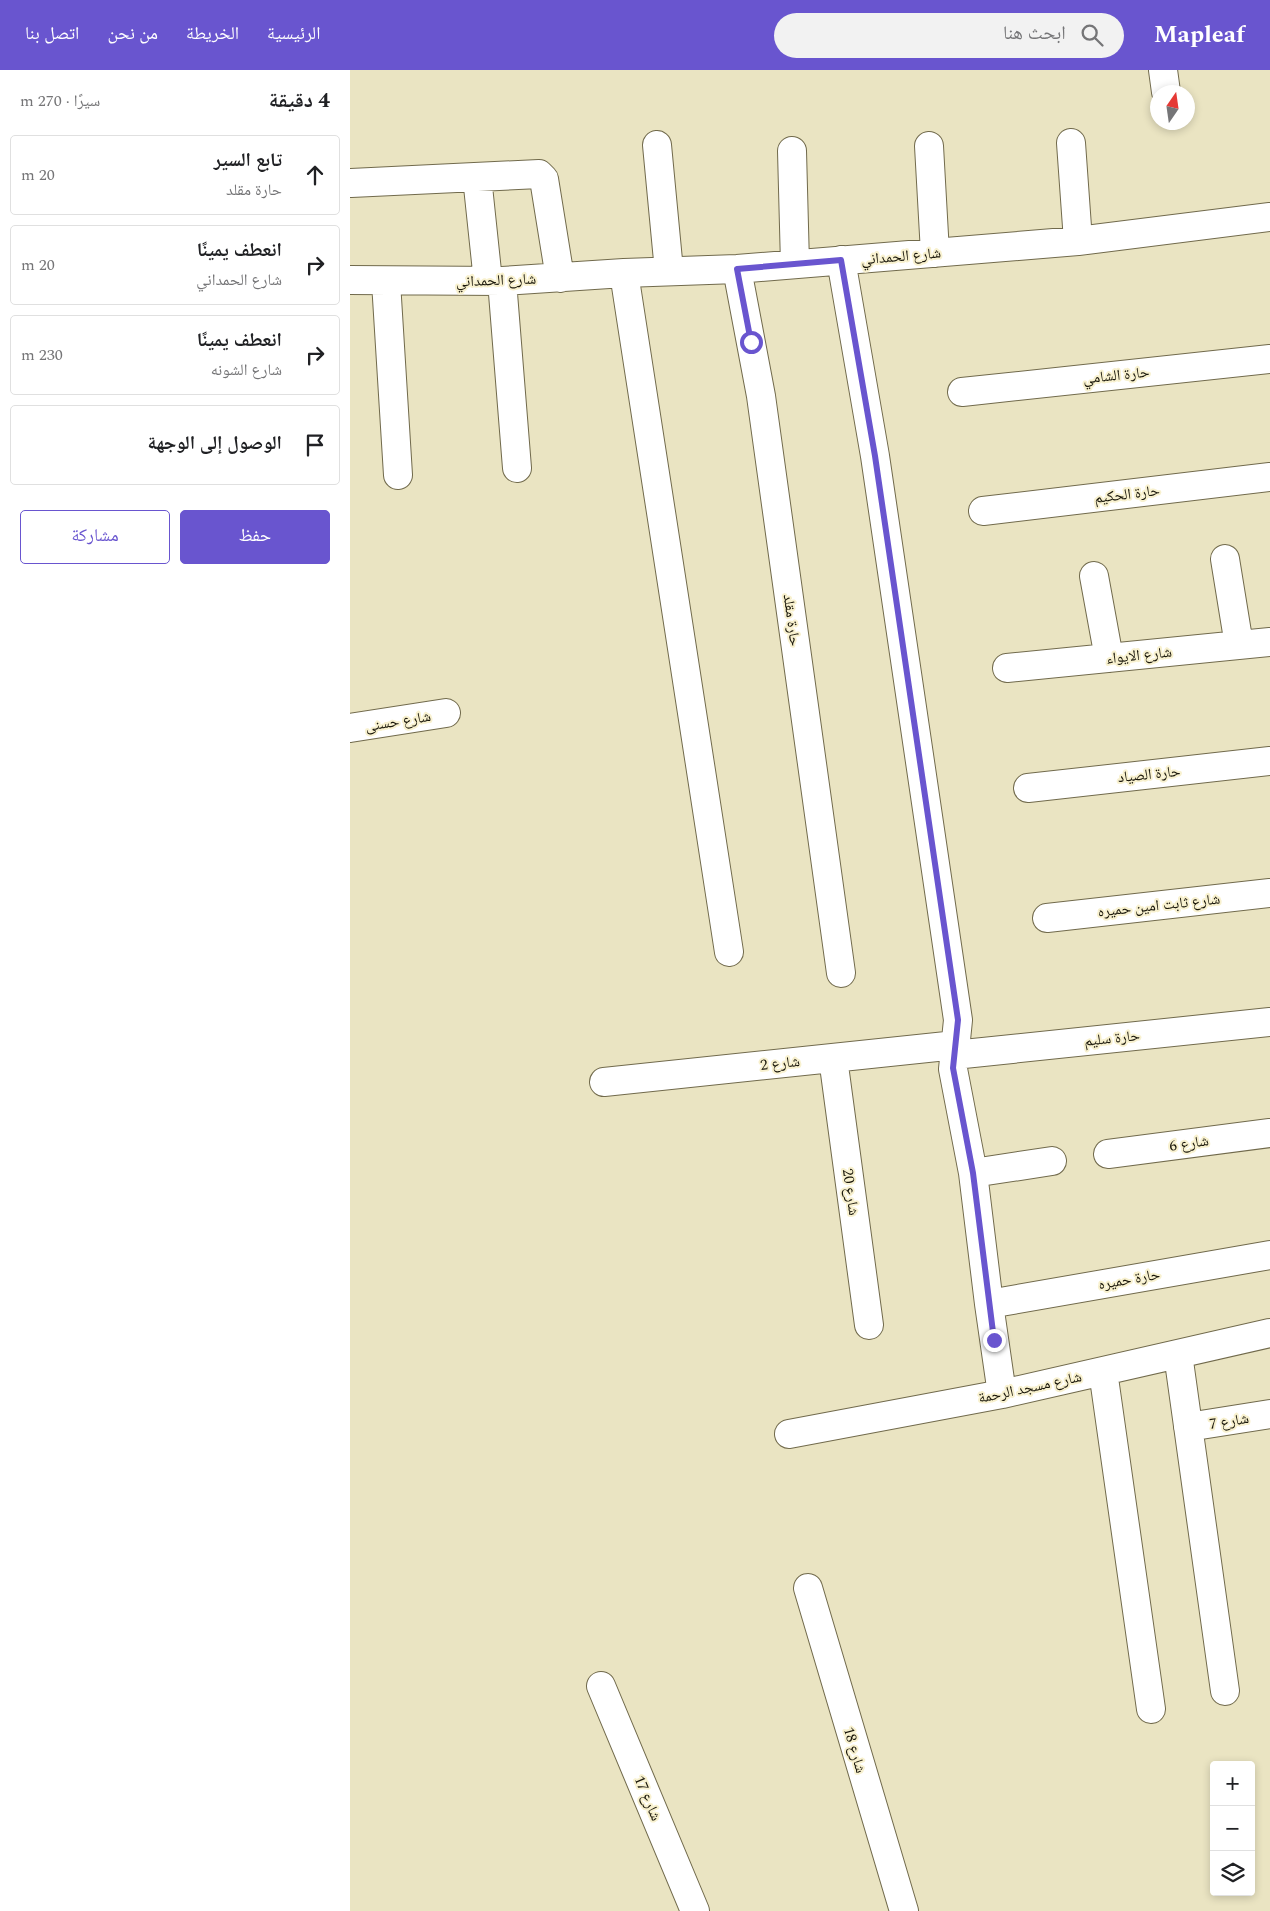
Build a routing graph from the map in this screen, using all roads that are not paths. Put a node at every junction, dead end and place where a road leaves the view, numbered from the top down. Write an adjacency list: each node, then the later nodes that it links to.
1 (1163, 70): 2 (street)
2 (1165, 85)
3 (1071, 143): 10 (street)
4 (657, 145): 15 (street)
5 (928, 146): 11 (street)
6 (792, 151): 13 (street)
7 (477, 177): 8 (street); 17 (street); 19 (street)
8 (351, 183)
9 (1270, 217): 10 (street, شارع الحمداني)
10 (1078, 241): 11 (street, شارع الحمداني)
11 (935, 253): 12 (street, شارع الحمداني)
12 (841, 260): 13 (street, شارع الحمداني); 42 (street)
13 (795, 264): 14 (street, شارع الحمداني)
14 (737, 269): 15 (street, شارع الحمداني); 40 (street, حارة مقلد)
15 (669, 271): 16 (street, شارع الحمداني)
16 (624, 273): 17 (street, شارع الحمداني); 39 (street)
17 (560, 278): 19 (street, شارع الحمداني)
18 (350, 280): 20 (street, شارع الحمداني)
19 (495, 281): 20 (street, شارع الحمداني); 23 (street)
20 (386, 282): 24 (street)
21 (1270, 359): 22 (street, حارة الشامي)
22 (962, 392)
23 (517, 468)
24 (398, 475)
25 (1270, 477): 26 (street, حارة الحكيم)
26 (983, 511)
27 (1226, 559): 30 (street)
28 (1094, 576): 31 (street)
29 (1270, 642): 30 (street, شارع الايواء)
30 (1239, 645): 31 (street, شارع الايواء)
31 (1109, 658): 32 (street, شارع الايواء)
32 (1007, 668)
33 (446, 713): 34 (street, شارع حسنى)
34 (350, 728)
35 (1270, 761): 36 (street, حارة الصياد)
36 (1028, 788)
37 (1270, 893): 38 (street, شارع ثابت امين حميره)
38 (1047, 918)
39 (729, 952)
40 (841, 973)
41 (1270, 1022): 42 (street, حارة سليم)
42 (955, 1050): 43 (street, شارع 2); 48 (street)
43 (834, 1058): 44 (street, شارع 2); 51 (street, شارع 20)
44 (604, 1082)
45 (1270, 1133): 46 (street, شارع 6)
46 (1108, 1154)
47 (1052, 1161): 48 (street)
48 (973, 1173): 50 (street)
49 (1270, 1255): 50 (street, حارة حميره)
50 (989, 1304): 55 (street)
51 (869, 1325)
52 (1270, 1333): 53 (street, شارع مسجد الرحمة)
53 (1178, 1354): 54 (street, شارع مسجد الرحمة); 57 (street)
54 (1103, 1371): 55 (street, شارع مسجد الرحمة); 62 (street)
55 (1002, 1394): 58 (street, شارع مسجد الرحمة)
56 (1270, 1414): 57 (street, شارع 7)
57 (1188, 1427): 61 (street)
58 (789, 1434)
59 (808, 1588): 64 (street, شارع 18)
60 (601, 1686): 63 (street, شارع 17)
61 (1224, 1690)
62 (1151, 1709)
63 (695, 1911)
64 (904, 1911)

